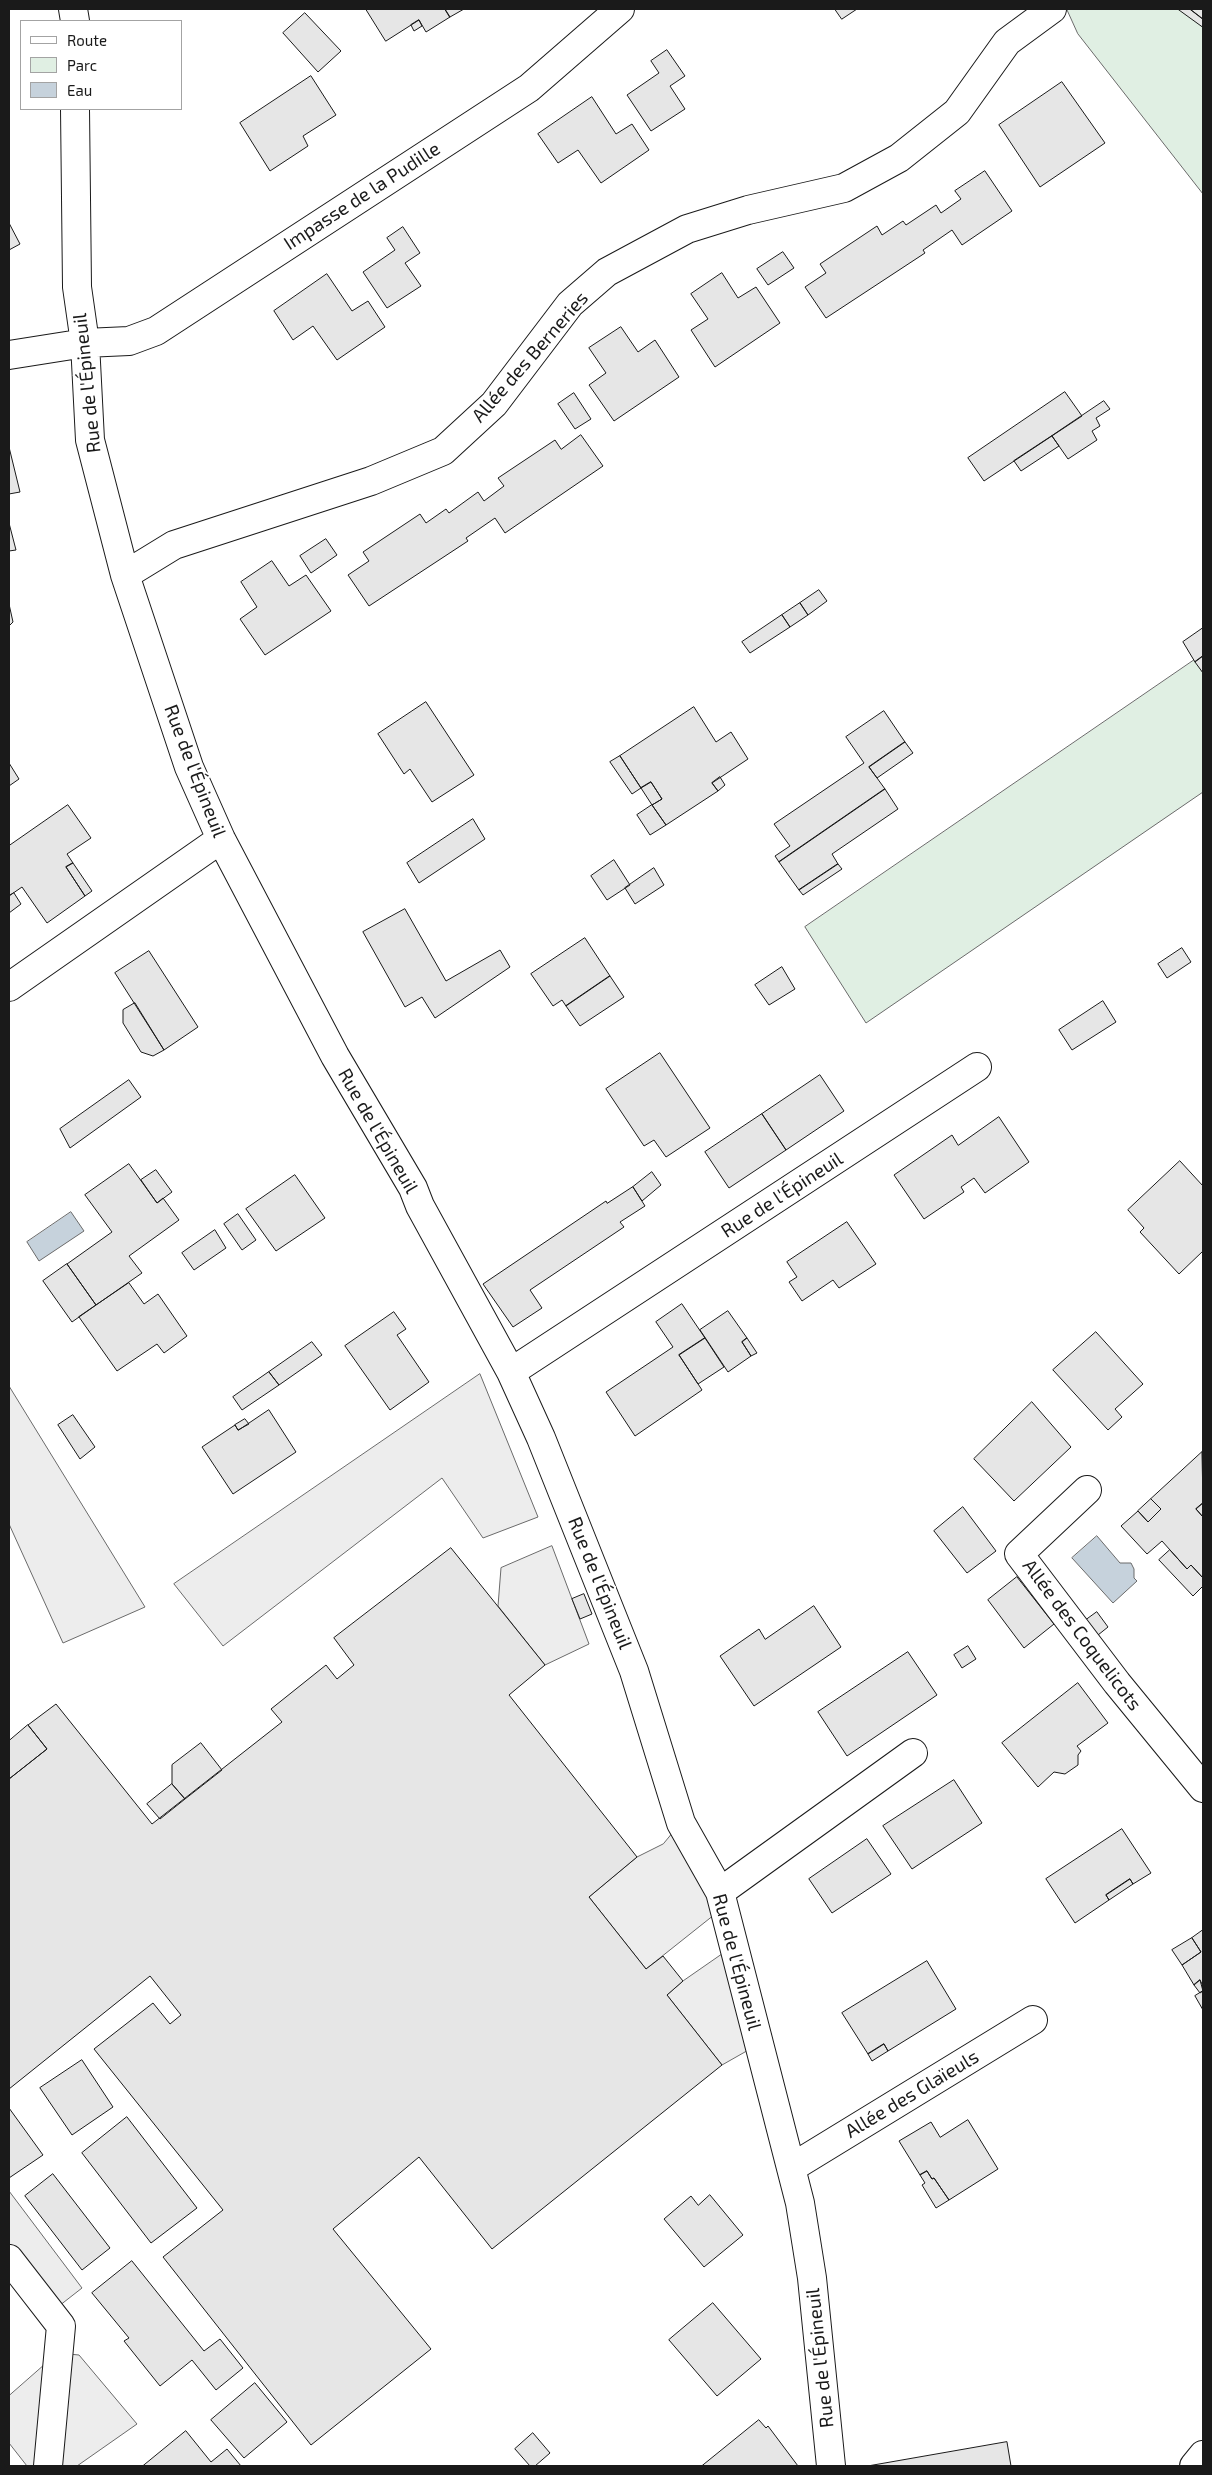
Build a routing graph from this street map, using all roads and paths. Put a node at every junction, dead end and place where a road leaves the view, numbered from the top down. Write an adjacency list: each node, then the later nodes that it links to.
1 (620, 9): 4 (street, Impasse de la Pudille)
2 (1052, 9): 6 (street, Allée des Berneries)
3 (75, 110): 4 (street, Rue de l'Épineuil)
4 (85, 343): 5 (street, Impasse de la Pudille); 6 (street, Rue de l'Épineuil)
5 (9, 355)
6 (125, 575): 7 (street, Rue de l'Épineuil)
7 (221, 839): 8 (street); 10 (street, Rue de l'Épineuil)
8 (9, 987)
9 (977, 1068): 10 (street, Rue de l'Épineuil)
10 (511, 1372): 14 (street, Rue de l'Épineuil)
11 (1087, 1490): 13 (street, Allée des Coquelicots)
12 (913, 1754): 14 (street)
13 (1203, 1788)
14 (720, 1892): 16 (street, Rue de l'Épineuil)
15 (1033, 2020): 16 (street, Allée des Glaïeuls)
16 (791, 2168): 20 (street, Rue de l'Épineuil)
17 (9, 2259): 19 (street)
18 (1203, 2455): 21 (street)
19 (48, 2466)
20 (831, 2466)
21 (1194, 2466)

